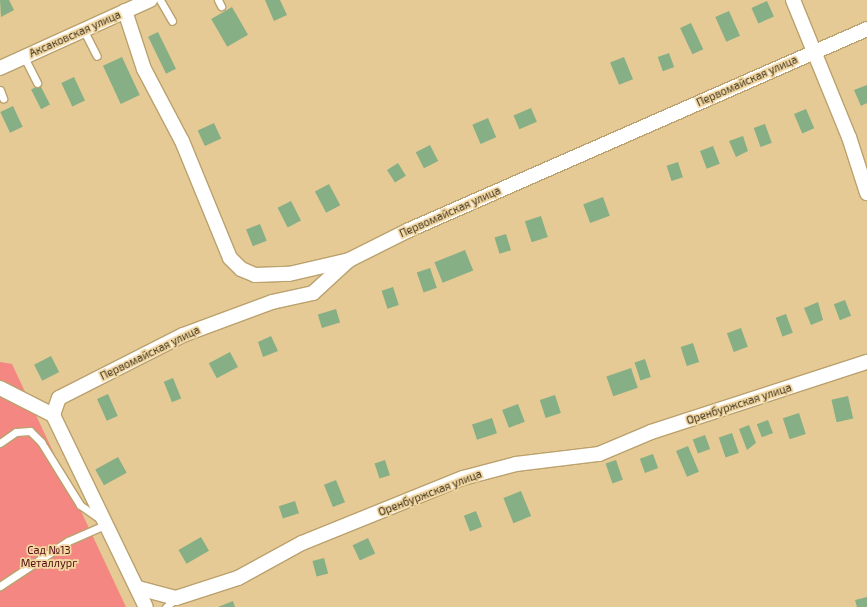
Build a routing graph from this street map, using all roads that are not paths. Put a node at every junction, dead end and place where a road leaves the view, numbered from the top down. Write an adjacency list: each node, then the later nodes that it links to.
1 (150, 0): 4 (street, Аксаковская улица)
2 (160, 0): 5 (lane)
3 (793, 0): 8 (street)
4 (124, 12): 6 (street, Аксаковская улица); 16 (street)
5 (172, 21)
6 (83, 29): 9 (street, Аксаковская улица); 10 (lane)
7 (867, 29): 8 (street, Первомайская улица)
8 (815, 51): 15 (street); 16 (street, Первомайская улица)
9 (24, 56): 11 (street, Аксаковская улица); 12 (lane)
10 (97, 56)
11 (0, 68)
12 (37, 83)
13 (0, 90): 14 (lane)
14 (3, 98)
15 (867, 193)
16 (349, 260): 19 (street, Первомайская улица)
17 (867, 362): 24 (street, Оренбуржская улица)
18 (0, 388): 19 (street)
19 (53, 415): 21 (street)
20 (0, 443): 21 (lane)
21 (107, 524): 22 (lane); 23 (street)
22 (0, 586)
23 (138, 588): 24 (street, Оренбуржская улица); 25 (street)
24 (171, 602)
25 (146, 607)

